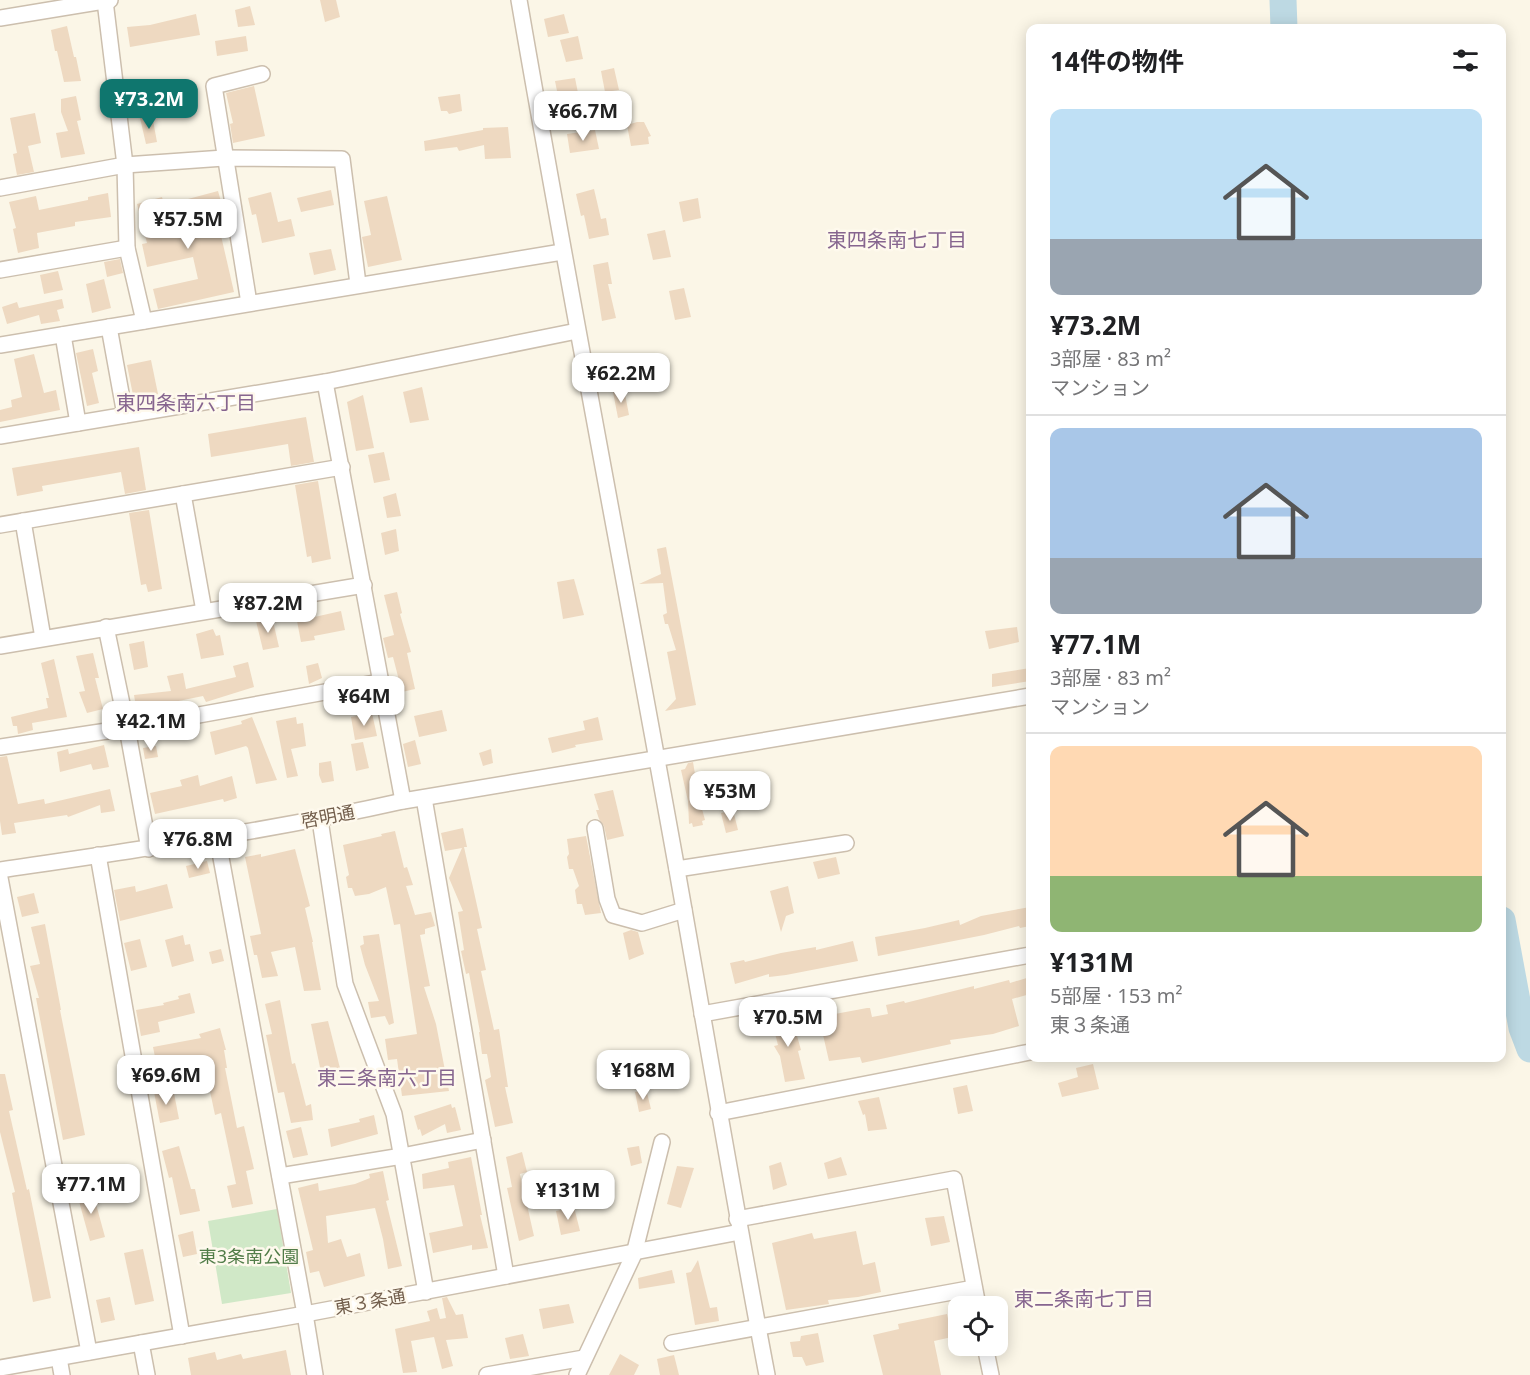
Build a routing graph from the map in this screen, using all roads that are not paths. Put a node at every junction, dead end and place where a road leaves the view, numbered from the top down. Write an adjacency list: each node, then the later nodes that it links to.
1 (110, 0): 3 (street)
2 (519, 0): 11 (street)
3 (105, 1): 4 (street); 8 (street)
4 (71, 3): 5 (street)
5 (0, 18)
6 (262, 74): 7 (street)
7 (224, 158): 8 (street); 13 (street); 14 (street)
8 (124, 165): 9 (street); 10 (street)
9 (0, 188)
10 (127, 248): 12 (street); 15 (street)
11 (562, 252): 13 (street); 17 (street)
12 (0, 270)
13 (358, 284): 14 (street)
14 (249, 303): 15 (street)
15 (144, 321): 16 (street)
16 (110, 327): 18 (street); 21 (street)
17 (577, 331): 20 (street); 37 (street)
18 (63, 335): 19 (street); 22 (street)
19 (0, 345)
20 (326, 382): 21 (street); 24 (street)
21 (125, 415): 22 (street)
22 (78, 423): 23 (street)
23 (0, 436)
24 (342, 467): 25 (street); 28 (street)
25 (183, 494): 26 (street); 29 (street)
26 (23, 521): 27 (street); 31 (street)
27 (0, 525)
28 (364, 585): 29 (street); 33 (street)
29 (204, 611): 30 (street)
30 (106, 627): 31 (street); 35 (street)
31 (43, 638): 32 (street)
32 (0, 646)
33 (380, 682): 35 (street); 39 (street)
34 (1026, 697): 37 (street, 啓明通)
35 (127, 728): 36 (street); 44 (street)
36 (0, 747)
37 (655, 758): 38 (street, 啓明通); 46 (street)
38 (424, 798): 39 (street, 啓明通); 54 (street)
39 (403, 801): 40 (street, 啓明通)
40 (320, 820): 42 (street, 啓明通); 56 (street)
41 (595, 828): 49 (street)
42 (217, 836): 44 (street, 啓明通); 57 (street)
43 (846, 843): 46 (street)
44 (149, 849): 45 (street, 啓明通)
45 (98, 855): 47 (street, 啓明通); 66 (street)
46 (677, 869): 49 (street)
47 (0, 870)
48 (0, 878): 69 (street)
49 (684, 910): 51 (street)
50 (1026, 956): 51 (street)
51 (702, 1014): 53 (street)
52 (1026, 1053): 53 (street)
53 (718, 1113): 58 (street)
54 (483, 1140): 56 (street); 60 (street)
55 (662, 1142): 59 (street)
56 (402, 1156): 57 (street); 62 (street)
57 (280, 1176): 64 (street)
58 (738, 1226): 59 (street, 東３条通); 61 (street, 東３条通); 65 (street)
59 (634, 1254): 60 (street, 東３条通); 72 (street)
60 (506, 1276): 62 (street, 東３条通)
61 (974, 1288): 63 (street); 65 (street)
62 (426, 1292): 64 (street, 東３条通)
63 (976, 1296)
64 (305, 1314): 66 (street, 東３条通); 76 (street)
65 (758, 1329): 68 (street); 79 (street)
66 (182, 1336): 67 (street, 東３条通)
67 (141, 1343): 69 (street, 東３条通); 75 (street)
68 (672, 1343)
69 (89, 1352): 71 (street, 東３条通)
70 (987, 1356): 80 (street)
71 (59, 1358): 73 (street, 東３条通); 74 (street)
72 (584, 1358): 77 (street); 78 (street)
73 (0, 1368)
74 (62, 1375)
75 (147, 1375)
76 (315, 1375)
77 (487, 1375)
78 (577, 1375)
79 (767, 1375)
80 (991, 1375)

